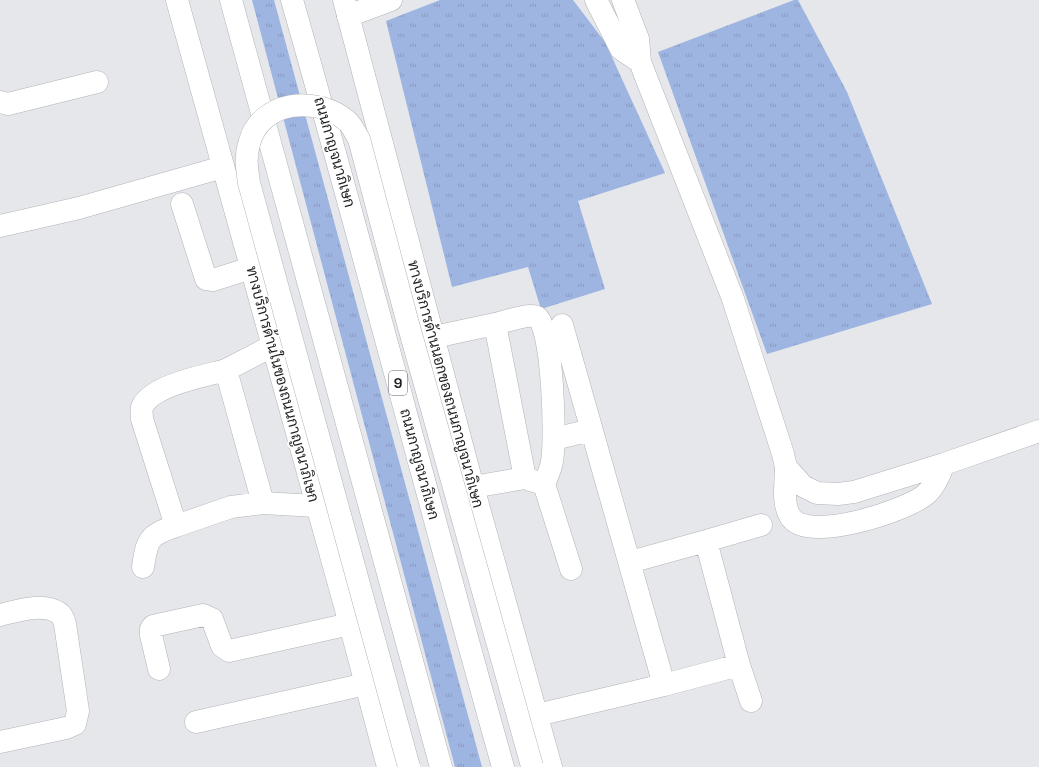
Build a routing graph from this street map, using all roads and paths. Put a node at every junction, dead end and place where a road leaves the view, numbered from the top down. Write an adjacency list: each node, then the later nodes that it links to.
1 (177, 0): 11 (main road, ทางบริการด้านในของถนนกาญจนาภิเษก)
2 (231, 0): 47 (main road)
3 (292, 0): 48 (main road, ถนนกาญจนาภิเษก / 9)
4 (391, 0): 7 (main road)
5 (596, 0): 8 (main road)
6 (623, 0): 8 (main road)
7 (346, 8): 17 (main road, ทางบริการด้านนอกของถนนกาญจนาภิเษก)
8 (640, 62): 24 (main road)
9 (97, 82): 10 (main road)
10 (0, 102)
11 (222, 167): 13 (main road); 14 (main road, ทางบริการด้านในของถนนกาญจนาภิเษก)
12 (182, 204): 14 (main road)
13 (0, 226)
14 (251, 268): 18 (main road, ทางบริการด้านในของถนนกาญจนาภิเษก)
15 (495, 324): 17 (main road); 22 (main road); 25 (main road)
16 (562, 325): 20 (main road)
17 (434, 337): 26 (main road, ทางบริการด้านนอกของถนนกาญจนาภิเษก)
18 (272, 346): 19 (main road); 28 (main road, ทางบริการด้านในของถนนกาญจนาภิเษก)
19 (226, 370): 27 (main road); 30 (main road)
20 (591, 430): 22 (main road); 32 (main road)
21 (1039, 431): 23 (main road)
22 (554, 439): 25 (main road)
23 (944, 464): 24 (main road); 24 (main road)
24 (786, 467)
25 (534, 481): 26 (main road); 34 (main road)
26 (473, 486): 42 (main road, ทางบริการด้านนอกของถนนกาญจนาภิเษก)
27 (263, 503): 28 (main road); 30 (main road)
28 (316, 506): 36 (main road, ทางบริการด้านในของถนนกาญจนาภิเษก)
29 (761, 525): 31 (main road)
30 (176, 526): 33 (main road)
31 (706, 541): 32 (main road); 37 (main road)
32 (630, 562): 40 (main road)
33 (143, 568)
34 (571, 569)
35 (0, 615): 44 (main road)
36 (350, 624): 38 (main road); 39 (main road, ทางบริการด้านในของถนนกาญจนาภิเษก)
37 (739, 665): 40 (main road); 41 (main road)
38 (159, 669)
39 (366, 684): 43 (main road); 45 (main road, ทางบริการด้านในของถนนกาญจนาภิเษก)
40 (664, 685): 42 (main road)
41 (751, 701)
42 (537, 716): 49 (main road, ทางบริการด้านนอกของถนนกาญจนาภิเษก)
43 (196, 722)
44 (0, 742)
45 (388, 767)
46 (409, 767): 49 (main road, bridge)
47 (441, 767)
48 (503, 767)
49 (538, 767)

